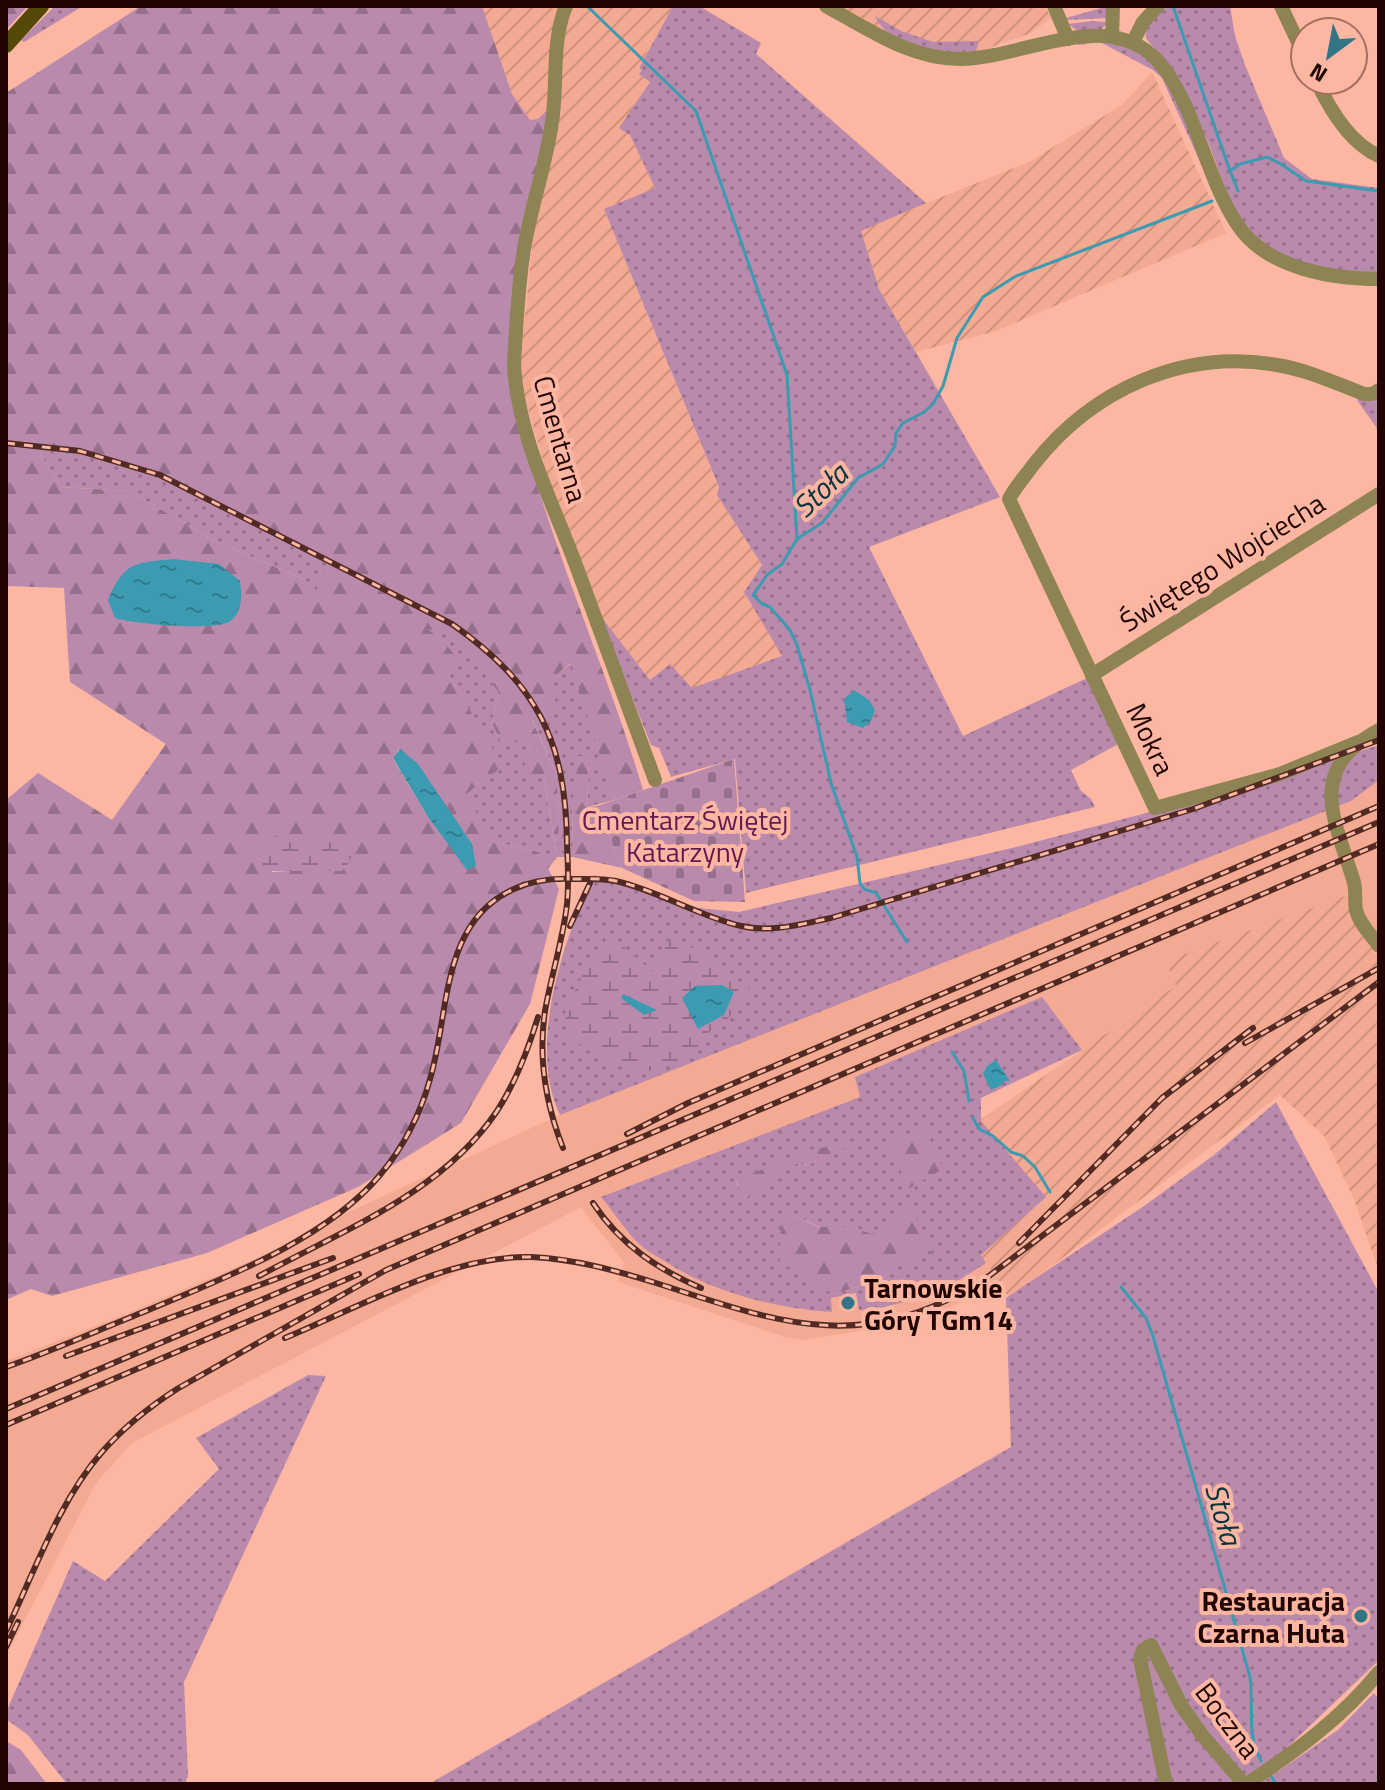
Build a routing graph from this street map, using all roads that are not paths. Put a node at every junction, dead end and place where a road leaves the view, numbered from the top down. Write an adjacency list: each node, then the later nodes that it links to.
1 (41, 6): 10 (main road)
2 (566, 6): 19 (street, Cmentarna)
3 (826, 6): 8 (street)
4 (1054, 6): 8 (street)
5 (1113, 6): 7 (street)
6 (1158, 6): 9 (street)
7 (1112, 36): 8 (street); 9 (street)
8 (1068, 39)
9 (1133, 42): 13 (street)
10 (6, 45)
11 (1324, 96): 12 (street)
12 (1379, 156)
13 (1378, 281)
14 (1379, 390): 16 (street, Mokra)
15 (1379, 494): 16 (street, Świętego Wojciecha)
16 (1092, 675): 18 (street, Mokra)
17 (1379, 730): 18 (street)
18 (1358, 742): 20 (street)
19 (655, 780)
20 (1379, 946)
21 (1378, 1675): 23 (street)
22 (1166, 1784): 23 (street, Boczna)
23 (1245, 1784)

